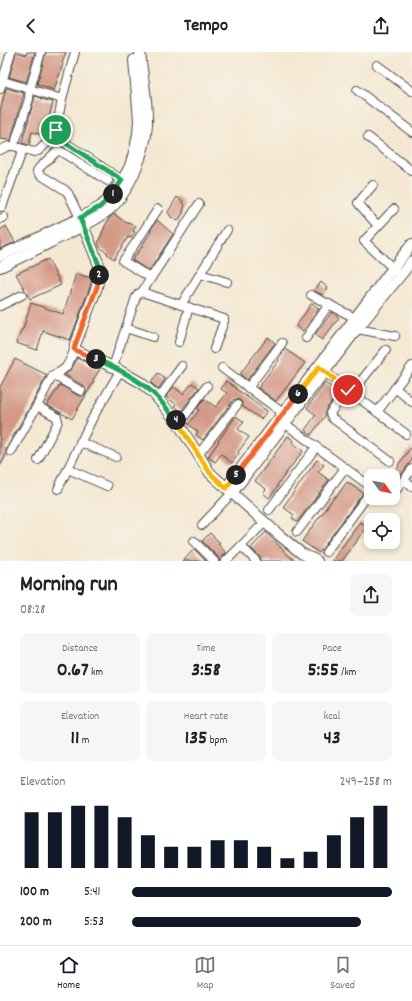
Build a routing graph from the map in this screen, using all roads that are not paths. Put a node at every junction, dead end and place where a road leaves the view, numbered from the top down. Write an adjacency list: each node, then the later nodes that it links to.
1 (11, 52): 7 (street)
2 (41, 52): 8 (street)
3 (75, 52): 11 (street)
4 (134, 52): 20 (street)
5 (140, 52): 20 (street)
6 (377, 65): 10 (street)
7 (1, 84): 8 (street)
8 (30, 90): 11 (street); 15 (street)
9 (357, 90): 12 (street)
10 (412, 91)
11 (62, 99): 13 (street)
12 (412, 132)
13 (56, 135): 16 (street); 20 (street)
14 (368, 137): 18 (street)
15 (16, 140)
16 (23, 149): 17 (street); 23 (street)
17 (0, 150)
18 (412, 171)
19 (108, 181): 26 (street)
20 (125, 182): 26 (street)
21 (373, 185): 27 (street)
22 (199, 204): 35 (street)
23 (2, 207)
24 (158, 209): 35 (street)
25 (394, 209): 27 (street)
26 (81, 222): 30 (street); 32 (street); 52 (street)
27 (378, 226): 33 (street)
28 (227, 230): 34 (street)
29 (412, 244): 33 (street)
30 (0, 256)
31 (412, 261): 33 (street)
32 (0, 267)
33 (397, 271): 44 (street); 46 (street)
34 (200, 274): 36 (street); 41 (street)
35 (151, 278): 37 (street)
36 (227, 282)
37 (142, 292): 41 (street); 45 (street)
38 (22, 295): 42 (street)
39 (311, 296): 40 (street)
40 (329, 304): 44 (street); 49 (street)
41 (181, 305): 43 (street)
42 (0, 306)
43 (189, 307): 50 (street); 53 (street)
44 (355, 318): 59 (street)
45 (126, 328): 48 (street); 58 (street)
46 (357, 329): 47 (street); 59 (street)
47 (395, 336)
48 (153, 337)
49 (306, 338)
50 (179, 342)
51 (282, 343): 62 (street)
52 (74, 349): 58 (street); 60 (street)
53 (214, 349)
54 (386, 350): 65 (street)
55 (182, 366): 66 (street)
56 (412, 366): 63 (street)
57 (222, 368): 62 (street)
58 (116, 369): 66 (street); 74 (street)
59 (321, 369): 65 (street); 71 (street)
60 (52, 375): 64 (street); 69 (street)
61 (207, 386): 72 (street)
62 (248, 388): 71 (street)
63 (395, 388): 67 (street); 70 (street)
64 (81, 391)
65 (350, 391): 70 (street); 80 (street)
66 (158, 398): 72 (street)
67 (412, 402)
68 (237, 405): 77 (street)
69 (37, 406): 76 (street); 79 (street)
70 (377, 412): 73 (street)
71 (284, 419): 75 (street); 90 (street)
72 (179, 424): 77 (street)
73 (406, 434)
74 (80, 442): 78 (street); 82 (street)
75 (316, 447): 81 (street); 92 (street)
76 (11, 452)
77 (198, 455): 90 (street)
78 (116, 457)
79 (38, 460)
80 (390, 461)
81 (345, 468): 85 (street); 95 (street)
82 (68, 469): 87 (street); 89 (street)
83 (412, 469): 84 (street)
84 (404, 480): 86 (street); 88 (street)
85 (364, 482)
86 (400, 485)
87 (107, 486)
88 (412, 487)
89 (58, 489)
90 (229, 491): 93 (street); 94 (street)
91 (364, 500): 98 (street)
92 (269, 510)
93 (265, 522): 97 (street); 102 (street)
94 (202, 525)
95 (297, 532)
96 (194, 541): 99 (street)
97 (241, 546): 100 (street); 101 (street)
98 (326, 552)
99 (214, 561)
100 (226, 561)
101 (256, 561)
102 (317, 561)

